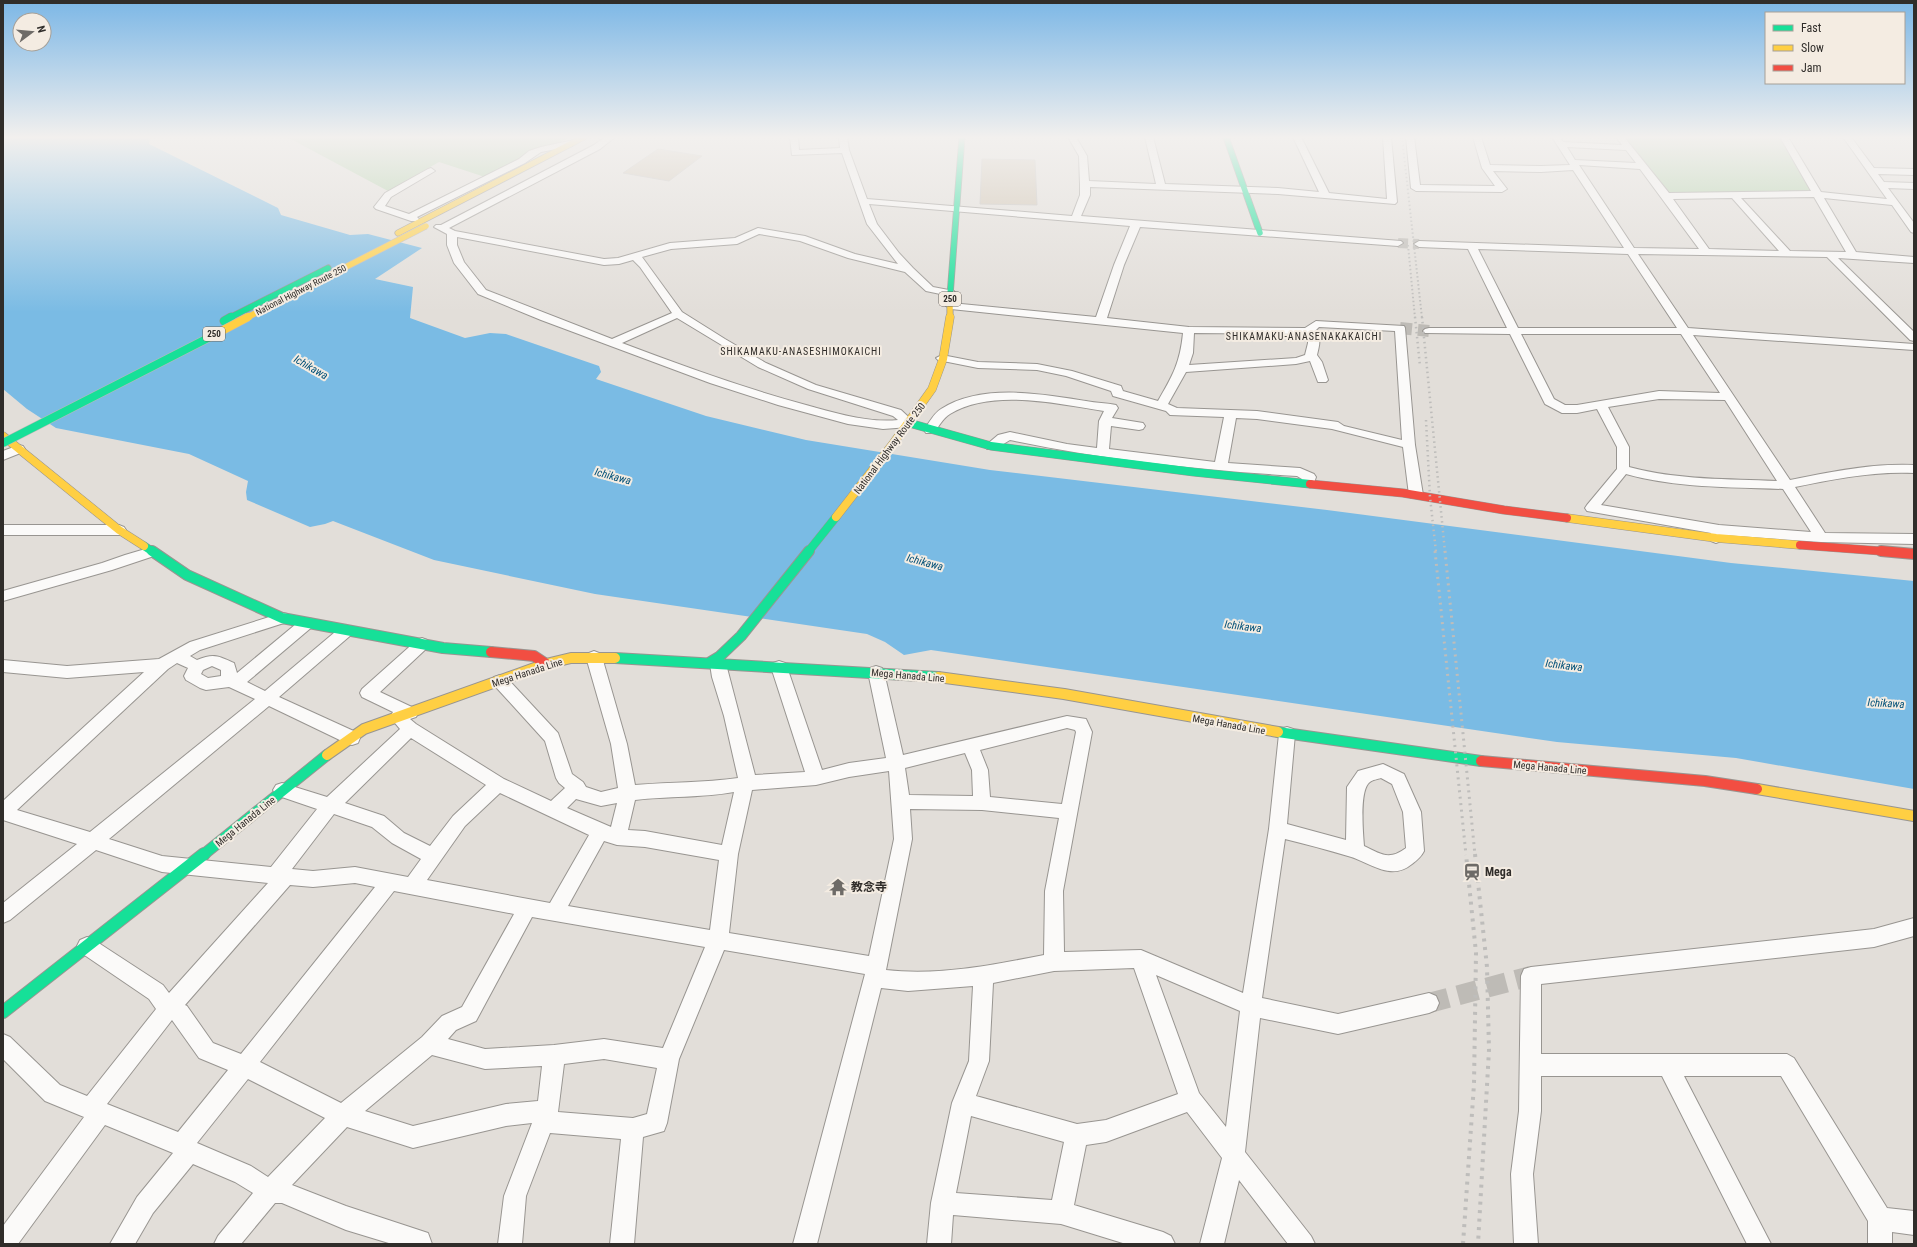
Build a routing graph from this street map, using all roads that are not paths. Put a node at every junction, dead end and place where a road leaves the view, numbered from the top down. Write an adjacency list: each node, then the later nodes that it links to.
1 (388, 195): 23 (street)
2 (467, 195): 23 (main road, National Highway Route 250 / 250)
3 (473, 195): 23 (main road, National Highway Route 250 / 250)
4 (503, 195): 26 (street)
5 (862, 195): 18 (street)
6 (957, 195): 20 (main road, National Highway Route 250 / 250)
7 (1085, 195): 22 (street)
8 (1246, 195): 27 (main road)
9 (1327, 195): 10 (street)
10 (1391, 195)
11 (1594, 195): 31 (street)
12 (1721, 195): 17 (street)
13 (1734, 195): 33 (street)
14 (1818, 195): 35 (street)
15 (1827, 195): 19 (street)
16 (1889, 195): 19 (street)
17 (1666, 196): 32 (street)
18 (864, 201): 20 (street); 38 (street)
19 (1895, 203): 21 (street)
20 (956, 210): 22 (street); 39 (main road, National Highway Route 250 / 250)
21 (1909, 218): 25 (street)
22 (1075, 219): 24 (street)
23 (416, 221): 63 (main road, National Highway Route 250 / 250); 64 (main road, National Highway Route 250 / 250, bridge)
24 (1136, 224): 27 (street); 42 (street)
25 (1914, 230)
26 (452, 233): 36 (street); 49 (street)
27 (1260, 233): 28 (street)
28 (1398, 243)
29 (1419, 244): 30 (street)
30 (1472, 247): 31 (street); 46 (street)
31 (1630, 251): 32 (street); 47 (street)
32 (1707, 253): 33 (street)
33 (1787, 254): 34 (street)
34 (1829, 254): 35 (street); 48 (street)
35 (1853, 255): 37 (street)
36 (635, 256): 38 (street); 41 (street)
37 (1914, 260)
38 (909, 270): 39 (street)
39 (950, 293): 40 (main road, National Highway Route 250 / 250)
40 (951, 306): 42 (street); 52 (main road, National Highway Route 250 / 250)
41 (678, 314): 49 (street); 60 (street)
42 (1101, 320): 43 (street)
43 (1189, 330): 44 (street); 53 (street)
44 (1308, 331): 51 (street); 65 (street)
45 (1429, 331): 46 (street)
46 (1514, 331): 47 (street); 57 (street)
47 (1684, 331): 50 (street); 55 (street)
48 (1914, 338)
49 (613, 343): 60 (street)
50 (1914, 347)
51 (1312, 357): 53 (street); 54 (street)
52 (942, 358): 56 (street); 60 (main road, National Highway Route 250 / 250)
53 (1182, 369): 56 (street)
54 (1322, 380)
55 (1728, 397): 57 (street); 74 (street)
56 (1161, 405): 58 (street)
57 (1601, 405): 71 (street)
58 (1231, 414): 65 (street); 70 (street)
59 (1105, 421): 61 (street); 62 (street); 68 (street)
60 (909, 423): 62 (main road); 90 (main road, National Highway Route 250 / 250)
61 (1139, 426)
62 (930, 430): 66 (main road)
63 (3, 434): 67 (main road)
64 (3, 443)
65 (1409, 445): 75 (street)
66 (991, 446): 68 (street); 73 (main road)
67 (19, 449): 69 (street); 77 (main road)
68 (1103, 451): 70 (street)
69 (3, 456)
70 (1221, 467): 73 (street)
71 (1623, 469): 74 (street); 78 (street)
72 (1914, 469): 74 (street)
73 (1308, 483): 75 (main road)
74 (1787, 485): 79 (street)
75 (1416, 495): 78 (main road)
76 (3, 530): 77 (street)
77 (118, 530): 81 (main road)
78 (1718, 534): 79 (street); 82 (main road)
79 (1821, 537): 80 (street)
80 (1914, 540)
81 (152, 552): 83 (street); 84 (main road)
82 (1914, 554)
83 (3, 596)
84 (282, 618): 85 (main road); 88 (street)
85 (307, 623): 86 (main road); 97 (street)
86 (346, 631): 87 (main road); 98 (street)
87 (422, 644): 91 (main road); 99 (street)
88 (178, 657): 92 (street); 97 (street)
89 (594, 657): 90 (main road, Mega Hanada Line); 91 (main road, Mega Hanada Line); 109 (street)
90 (714, 663): 94 (main road, Mega Hanada Line); 106 (street)
91 (546, 664): 96 (main road, Mega Hanada Line)
92 (162, 665): 93 (street); 115 (street)
93 (3, 666)
94 (779, 667): 95 (main road, Mega Hanada Line); 104 (street)
95 (876, 672): 100 (main road, Mega Hanada Line); 103 (street)
96 (500, 681): 99 (main road, Mega Hanada Line); 107 (street)
97 (232, 682): 98 (street)
98 (266, 699): 101 (street); 119 (street)
99 (406, 720): 101 (main road, Mega Hanada Line); 105 (street); 112 (street)
100 (1287, 734): 116 (main road, Mega Hanada Line); 117 (street)
101 (352, 738): 108 (main road, Mega Hanada Line)
102 (970, 746): 103 (street); 111 (street); 114 (street)
103 (896, 763): 104 (street); 110 (street)
104 (816, 778): 106 (street)
105 (498, 784): 113 (street); 122 (street)
106 (746, 784): 109 (street); 121 (street)
107 (577, 787): 109 (street); 113 (street)
108 (282, 790): 112 (street); 123 (main road, Mega Hanada Line)
109 (628, 793): 118 (street)
110 (901, 802): 111 (street); 135 (street)
111 (982, 803): 114 (street)
112 (330, 806): 122 (street); 124 (street)
113 (554, 810): 118 (street)
114 (1068, 812): 134 (street)
115 (3, 813): 119 (street)
116 (1914, 816)
117 (1278, 829): 120 (street); 138 (street)
118 (609, 834): 121 (street); 128 (street)
119 (93, 841): 123 (street); 129 (street)
120 (1355, 850): 120 (street)
121 (729, 854): 131 (street)
122 (434, 858): 126 (street)
123 (187, 868): 124 (street); 132 (main road, Mega Hanada Line)
124 (280, 876): 125 (street); 139 (street)
125 (391, 881): 126 (street); 147 (street)
126 (413, 885): 127 (street)
127 (527, 908): 128 (street); 142 (street)
128 (555, 912): 131 (street)
129 (3, 914)
130 (1914, 927): 146 (street)
131 (718, 940): 135 (street); 144 (street)
132 (87, 946): 139 (street); 140 (main road, Mega Hanada Line)
133 (1141, 959): 134 (street); 138 (street); 148 (street)
134 (1054, 962): 136 (street)
135 (876, 973): 136 (street); 168 (street)
136 (983, 976): 149 (street)
137 (1429, 1003): 138 (street)
138 (1251, 1006): 156 (street)
139 (168, 1010): 147 (street); 150 (street)
140 (3, 1012)
141 (3, 1044): 150 (street)
142 (429, 1044): 143 (street); 151 (street)
143 (554, 1055): 144 (street); 152 (street)
144 (670, 1059): 153 (street)
145 (1667, 1064): 146 (street); 160 (street); 174 (street)
146 (1530, 1065): 173 (street)
147 (245, 1066): 151 (street); 155 (street)
148 (1191, 1100): 154 (street); 156 (street)
149 (963, 1103): 154 (street); 158 (street)
150 (95, 1111): 155 (street); 162 (street)
151 (343, 1115): 152 (street); 157 (street)
152 (545, 1117): 153 (street); 166 (street)
153 (633, 1129): 167 (street)
154 (1077, 1135): 159 (street)
155 (186, 1148): 157 (street); 163 (street)
156 (1234, 1154): 171 (street); 172 (street)
157 (270, 1191): 164 (street); 165 (street)
158 (942, 1203): 159 (street); 169 (street)
159 (1061, 1212): 170 (street)
160 (1880, 1219): 161 (street); 175 (street)
161 (1914, 1223)
162 (4, 1244)
163 (122, 1244)
164 (226, 1244)
165 (420, 1244)
166 (510, 1244)
167 (622, 1244)
168 (805, 1244)
169 (939, 1244)
170 (1163, 1244)
171 (1212, 1244)
172 (1303, 1244)
173 (1526, 1244)
174 (1759, 1244)
175 (1880, 1244)

